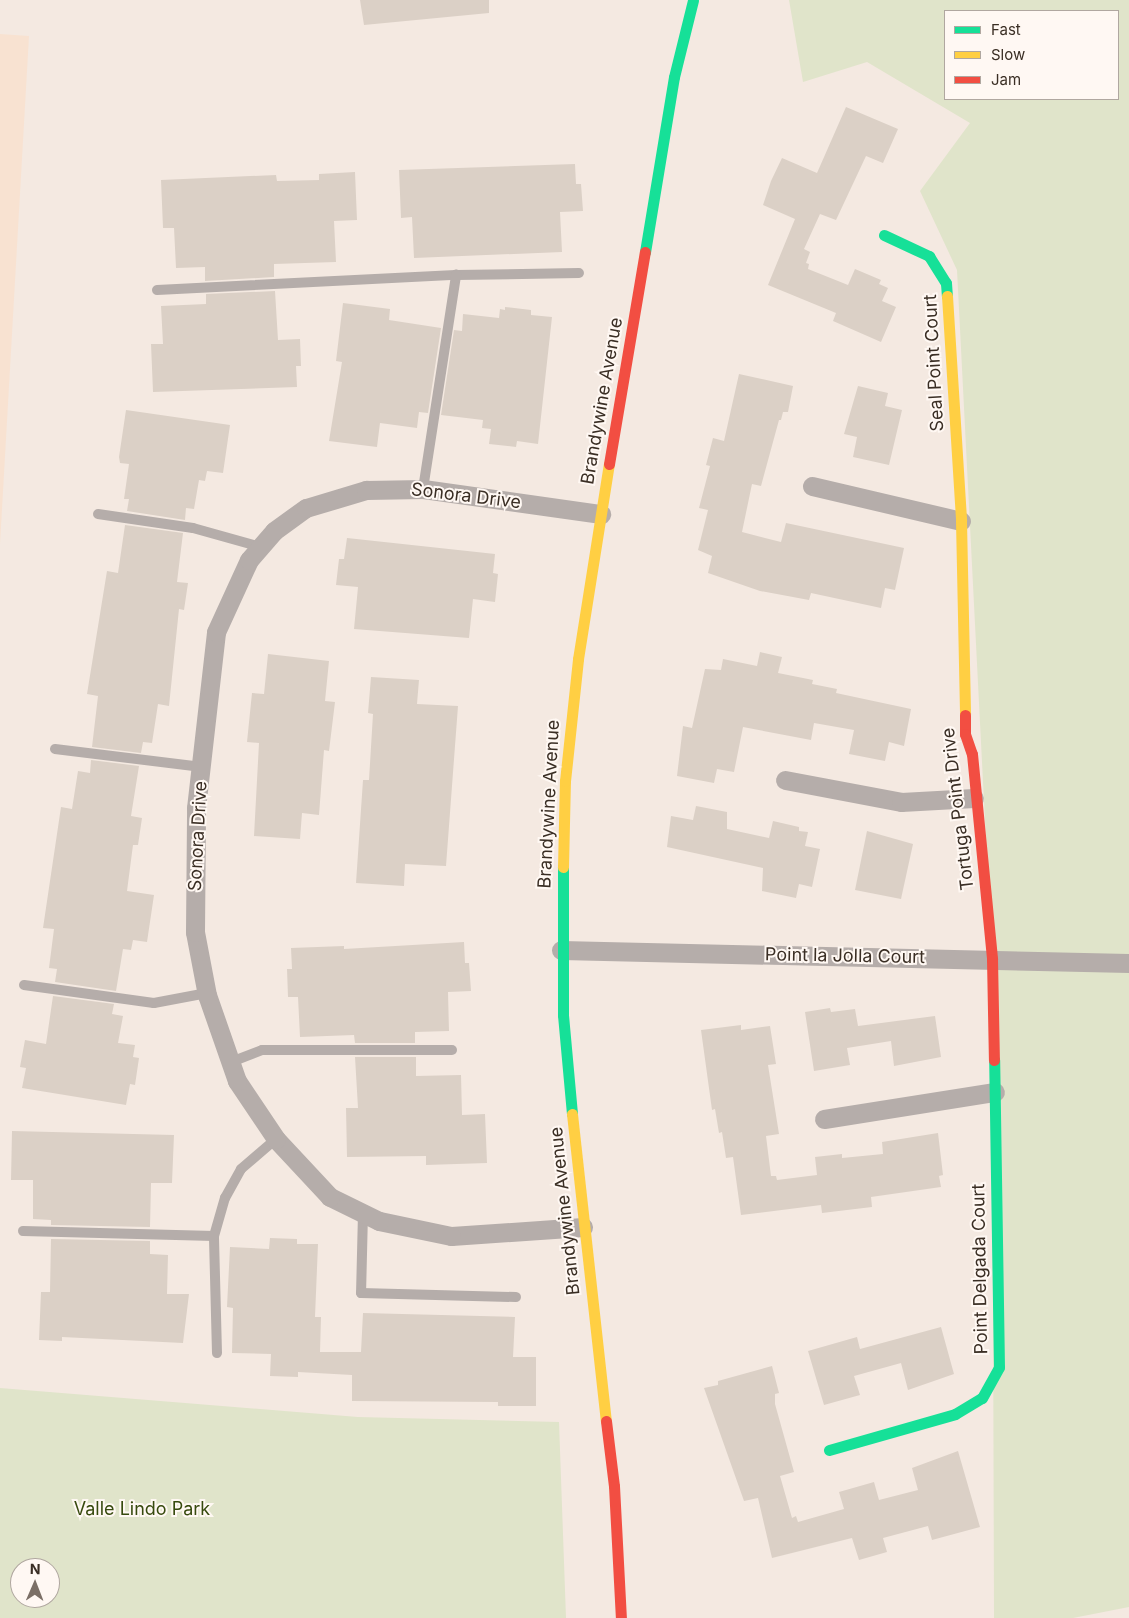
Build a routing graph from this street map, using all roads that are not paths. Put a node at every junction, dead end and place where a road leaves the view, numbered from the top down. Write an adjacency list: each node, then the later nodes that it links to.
1 (693, 0): 9 (street, Brandywine Avenue)
2 (884, 235): 10 (street, Seal Point Court)
3 (579, 273): 4 (lane)
4 (456, 275): 5 (lane); 7 (lane)
5 (157, 290)
6 (812, 486): 10 (street)
7 (423, 488): 9 (street, Sonora Drive); 11 (street, Sonora Drive)
8 (98, 514): 11 (lane)
9 (601, 514): 16 (street, Brandywine Avenue)
10 (960, 522): 15 (street, Tortuga Point Drive)
11 (261, 547): 13 (street, Sonora Drive)
12 (54, 749): 13 (lane)
13 (202, 767): 20 (street, Sonora Drive)
14 (785, 780): 15 (street)
15 (974, 798): 17 (street, Tortuga Point Drive)
16 (561, 950): 17 (street, Point la Jolla Court); 27 (street, Brandywine Avenue)
17 (992, 959): 18 (street, Point la Jolla Court); 23 (street, Tortuga Point Drive)
18 (1129, 963)
19 (24, 984): 20 (lane)
20 (207, 993): 22 (street, Sonora Drive)
21 (452, 1050): 22 (lane)
22 (231, 1062): 25 (street, Sonora Drive)
23 (995, 1092): 24 (street); 32 (street, Point Delgada Court)
24 (824, 1119)
25 (276, 1139): 26 (street, Sonora Drive); 29 (lane)
26 (364, 1214): 27 (street, Sonora Drive); 30 (lane)
27 (583, 1227): 33 (street, Brandywine Avenue)
28 (23, 1231): 29 (lane)
29 (214, 1236): 31 (lane)
30 (516, 1297)
31 (217, 1353)
32 (829, 1450)
33 (621, 1618)

